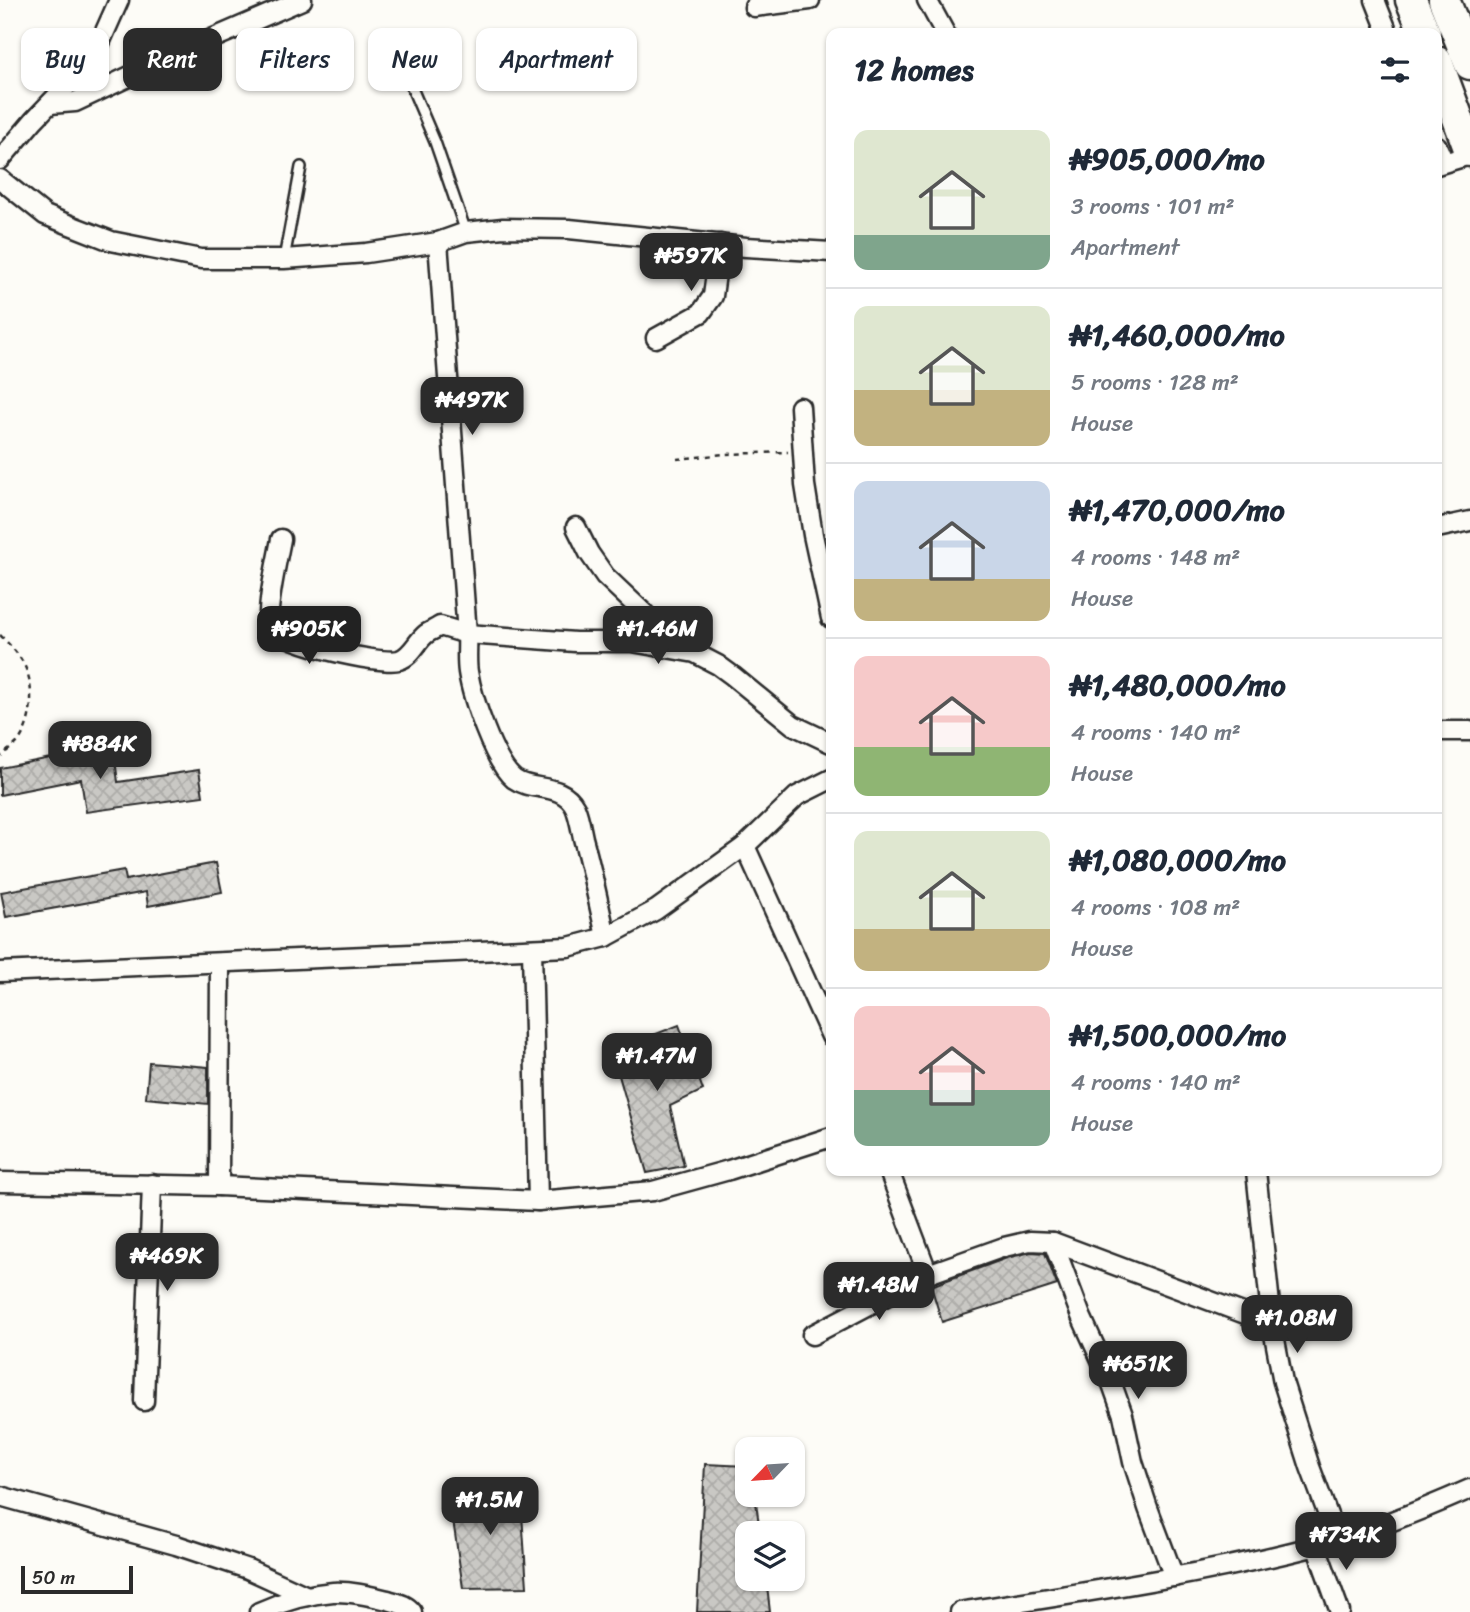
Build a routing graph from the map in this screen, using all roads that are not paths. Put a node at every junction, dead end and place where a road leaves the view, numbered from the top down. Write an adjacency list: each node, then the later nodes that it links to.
1 (119, 0): 15 (street)
2 (302, 0): 15 (street)
3 (810, 0): 8 (street)
4 (928, 0): 9 (street)
5 (1375, 0): 10 (street)
6 (1411, 0): 11 (highway)
7 (1444, 0): 12 (highway)
8 (754, 7)
9 (942, 28)
10 (1386, 28)
11 (1423, 28)
12 (1470, 64)
13 (413, 91): 20 (lane)
14 (1442, 96): 16 (highway)
15 (50, 104): 17 (street)
16 (1451, 156)
17 (0, 160)
18 (301, 167): 24 (lane)
19 (0, 178): 24 (street)
20 (466, 232): 21 (street); 22 (street)
21 (438, 242): 24 (street); 32 (street)
22 (720, 244): 23 (street); 25 (street)
23 (826, 251)
24 (284, 259)
25 (656, 338)
26 (800, 407): 31 (street)
27 (1470, 521): 29 (street)
28 (576, 527): 33 (street)
29 (1442, 527)
30 (281, 539): 32 (street)
31 (826, 595)
32 (467, 634): 33 (street); 39 (street)
33 (664, 648): 36 (street)
34 (1442, 731): 35 (street)
35 (1470, 731)
36 (826, 741)
37 (826, 782): 38 (street)
38 (745, 846): 39 (street); 43 (street)
39 (606, 937): 40 (street)
40 (532, 949): 41 (street); 50 (street)
41 (220, 963): 42 (street); 49 (street)
42 (0, 972)
43 (826, 1025)
44 (826, 1139): 50 (street)
45 (891, 1176): 52 (street)
46 (1257, 1176): 53 (street)
47 (0, 1182): 48 (street)
48 (152, 1184): 49 (street); 55 (street)
49 (219, 1186): 50 (street)
50 (538, 1201)
51 (1053, 1242): 52 (street); 53 (street); 60 (street)
52 (928, 1274): 54 (street)
53 (1272, 1324): 58 (street)
54 (812, 1335)
55 (144, 1401)
56 (1470, 1489): 58 (street)
57 (0, 1496): 61 (street)
58 (1337, 1539): 59 (street)
59 (1316, 1546): 60 (street); 65 (street)
60 (1174, 1577): 64 (street)
61 (307, 1596): 62 (street); 63 (street)
62 (259, 1612)
63 (412, 1612)
64 (960, 1612)
65 (1340, 1612)

